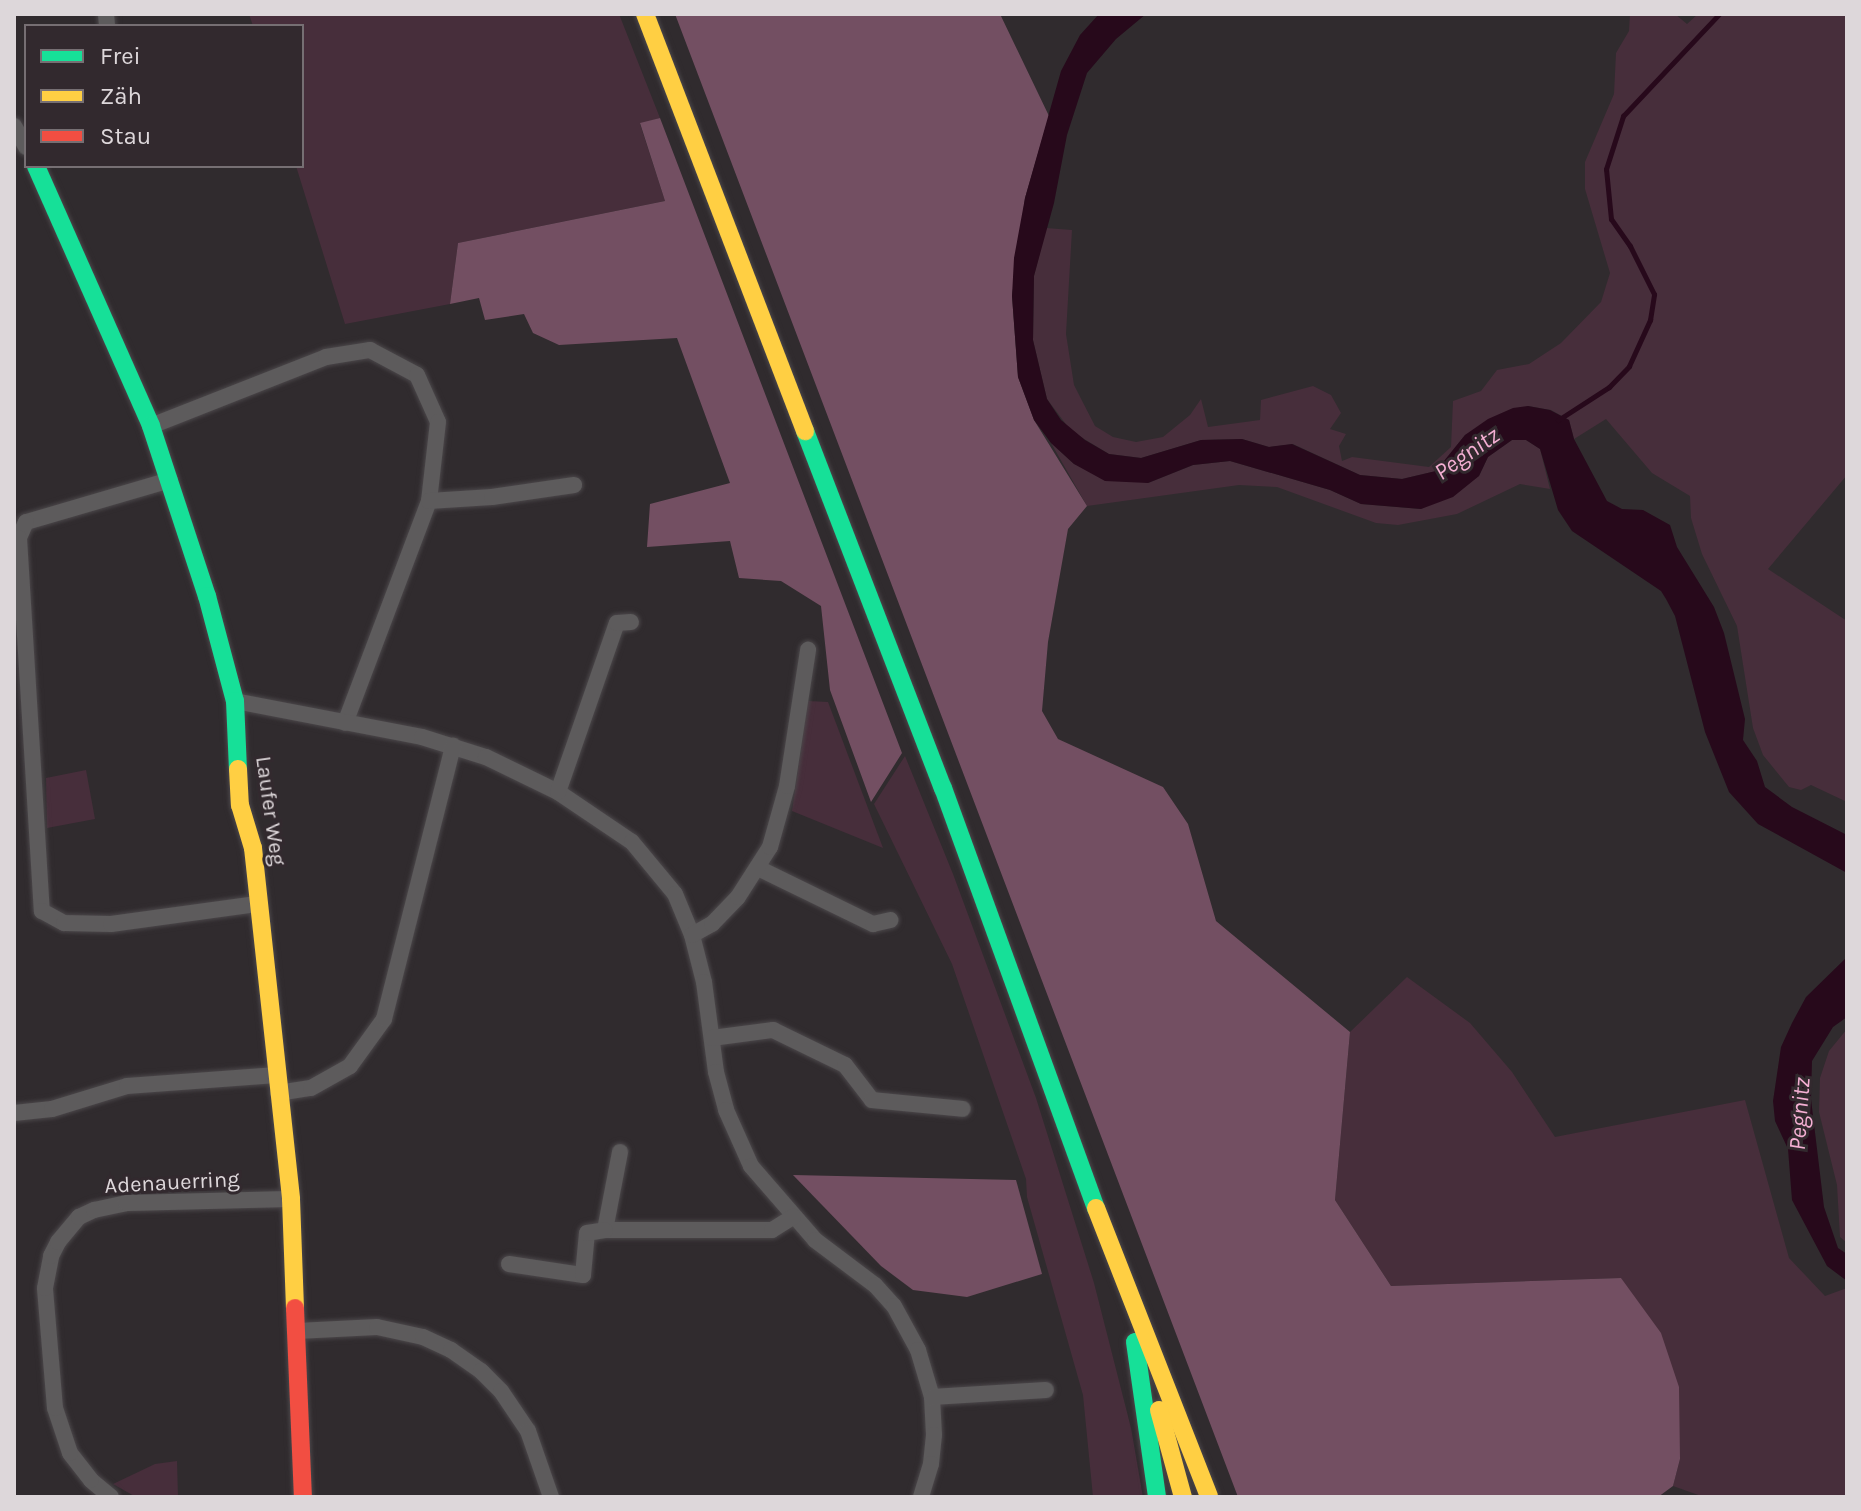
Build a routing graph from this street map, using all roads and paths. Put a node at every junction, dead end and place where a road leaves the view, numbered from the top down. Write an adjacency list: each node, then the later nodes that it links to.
1 (645, 14): 26 (main road)
2 (37, 168): 3 (main road, Laufer Weg)
3 (151, 426): 4 (main road, Laufer Weg); 6 (street)
4 (170, 480): 9 (main road, Laufer Weg); 14 (street)
5 (574, 485): 6 (street)
6 (429, 501): 10 (street)
7 (631, 622): 12 (street)
8 (808, 650): 13 (street)
9 (235, 701): 10 (street); 14 (main road, Laufer Weg)
10 (345, 723): 11 (street)
11 (453, 746): 12 (street); 18 (street)
12 (558, 792): 16 (street)
13 (758, 868): 15 (street); 16 (street)
14 (257, 904): 18 (main road, Laufer Weg)
15 (891, 920)
16 (692, 935): 17 (street)
17 (712, 1038): 19 (street); 23 (street)
18 (278, 1084): 20 (street); 22 (main road, Laufer Weg)
19 (963, 1109)
20 (14, 1113)
21 (620, 1152): 24 (street)
22 (291, 1199): 27 (main road, Laufer Weg); 30 (street, Adenauerring)
23 (793, 1217): 24 (street); 29 (street)
24 (605, 1230): 25 (street)
25 (509, 1264)
26 (1129, 1300): 34 (main road); 35 (main road); 36 (main road)
27 (297, 1331): 31 (main road, Laufer Weg); 32 (street)
28 (1046, 1390): 29 (street)
29 (932, 1397): 33 (street)
30 (111, 1497)
31 (303, 1497)
32 (551, 1497)
33 (921, 1497)
34 (1157, 1497)
35 (1183, 1497)
36 (1209, 1497)

